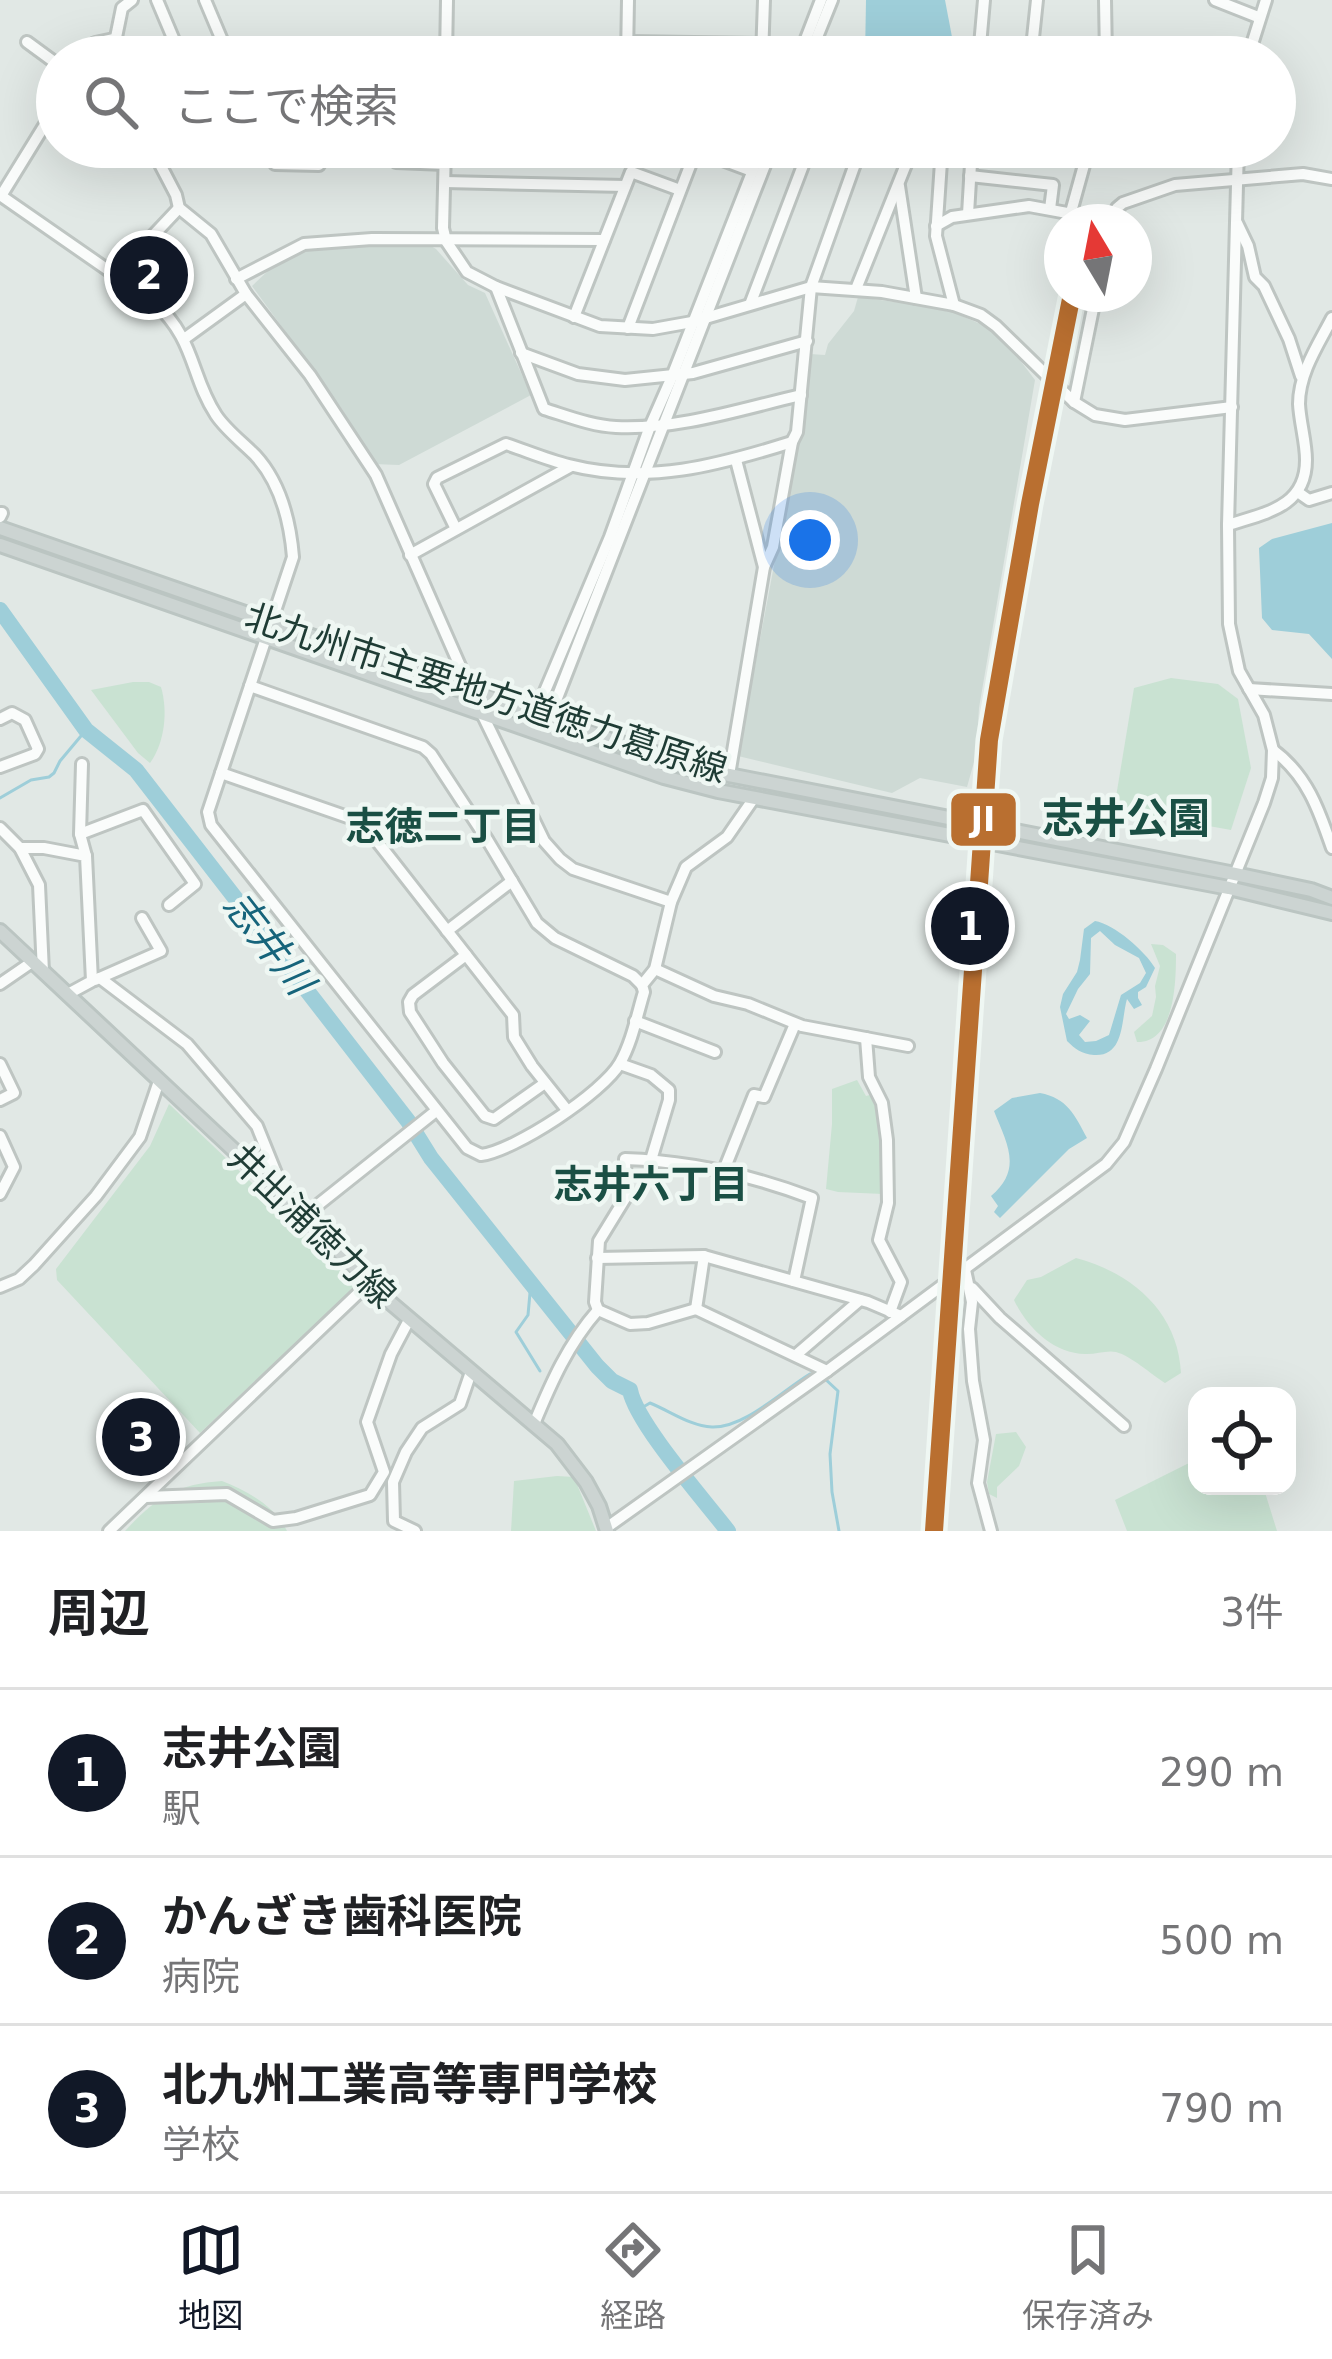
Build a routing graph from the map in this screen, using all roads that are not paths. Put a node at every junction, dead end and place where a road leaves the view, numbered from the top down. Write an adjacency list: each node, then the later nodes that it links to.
1 (132, 0): 14 (street)
2 (158, 0): 15 (street)
3 (205, 0): 16 (street)
4 (446, 0): 17 (street)
5 (628, 0): 18 (street)
6 (764, 0): 19 (street)
7 (984, 0): 22 (street)
8 (1037, 0): 23 (street)
9 (1106, 0): 24 (street)
10 (1215, 0): 13 (street)
11 (1266, 0): 13 (street)
12 (827, 1): 20 (street); 21 (street)
13 (1258, 17): 25 (street)
14 (115, 36)
15 (173, 36)
16 (220, 36)
17 (446, 36)
18 (628, 36)
19 (763, 36)
20 (810, 36)
21 (816, 36)
22 (981, 36)
23 (1033, 36)
24 (1106, 36)
25 (1253, 36)
26 (27, 43): 27 (street)
27 (36, 49)
28 (36, 139): 50 (street)
29 (162, 168): 54 (street)
30 (445, 168): 46 (street)
31 (689, 168): 49 (street)
32 (744, 168): 42 (street)
33 (753, 168): 42 (street)
34 (764, 168): 73 (street)
35 (802, 168): 68 (street)
36 (854, 168): 64 (street)
37 (904, 168): 47 (street)
38 (940, 168): 58 (street)
39 (970, 168): 43 (street)
40 (1084, 168): 52 (street)
41 (1237, 168): 45 (street)
42 (752, 171): 73 (street)
43 (970, 176): 51 (street); 56 (street)
44 (1332, 179): 45 (street)
45 (1236, 181): 53 (street); 57 (street)
46 (445, 182): 48 (street); 60 (street)
47 (898, 183): 65 (street); 67 (street)
48 (625, 186): 49 (street); 59 (street)
49 (680, 190): 74 (street)
50 (1, 196): 61 (street)
51 (1051, 204)
52 (1075, 204)
53 (1122, 204)
54 (179, 208): 61 (street); 62 (street)
55 (1044, 208): 56 (street)
56 (968, 214): 58 (street)
57 (1235, 220): 79 (street); 82 (street)
58 (936, 226): 69 (street)
59 (604, 240): 60 (street); 71 (street)
60 (446, 242): 62 (street); 63 (street)
61 (114, 278): 75 (street)
62 (236, 279): 66 (street)
63 (496, 287): 71 (street); 77 (street)
64 (811, 287): 65 (street); 68 (street); 76 (street)
65 (856, 290): 67 (street)
66 (245, 294): 75 (street); 94 (street)
67 (916, 298): 69 (street)
68 (751, 302): 73 (street)
69 (954, 305): 81 (street)
70 (1091, 312): 81 (street)
71 (574, 317): 74 (street)
72 (1332, 318): 79 (street)
73 (698, 319): 74 (street); 78 (street)
74 (628, 328)
75 (184, 339): 96 (street)
76 (808, 341): 78 (street); 80 (street)
77 (520, 353): 78 (street); 83 (street)
78 (678, 375): 83 (street)
79 (1303, 380): 88 (street)
80 (801, 395): 83 (street); 84 (street)
81 (1070, 397): 82 (street)
82 (1232, 406): 90 (street)
83 (656, 425): 87 (street)
84 (792, 442): 85 (street); 95 (street)
85 (736, 460): 87 (street); 95 (street)
86 (571, 466): 87 (street); 92 (street); 92 (street)
87 (638, 475): 102 (street)
88 (1299, 493): 89 (street); 90 (street)
89 (1332, 493)
90 (1228, 525): 99 (street)
91 (0, 528): 96 (main road, 北九州市主要地方道徳力葛原線)
92 (456, 529): 94 (street)
93 (0, 545): 97 (main road, 北九州市主要地方道徳力葛原線)
94 (410, 555): 100 (street)
95 (764, 567): 110 (street)
96 (271, 622): 97 (street); 100 (main road, 北九州市主要地方道徳力葛原線)
97 (266, 638): 98 (street); 103 (main road, 北九州市主要地方道徳力葛原線)
98 (250, 686): 109 (street); 117 (street)
99 (1250, 689): 101 (street); 106 (street)
100 (471, 691): 102 (main road, 北九州市主要地方道徳力葛原線); 103 (street)
101 (1332, 694)
102 (543, 715): 105 (street); 110 (main road, 北九州市主要地方道徳力葛原線)
103 (485, 717): 105 (main road, 北九州市主要地方道徳力葛原線); 120 (street)
104 (0, 719): 108 (street)
105 (536, 731): 111 (main road, 北九州市主要地方道徳力葛原線)
106 (1273, 750): 115 (street); 118 (street)
107 (82, 764): 113 (street)
108 (0, 767)
109 (221, 773): 124 (street); 145 (street)
110 (729, 775): 118 (main road, 北九州市主要地方道徳力葛原線)
111 (754, 798): 118 (main road, 北九州市主要地方道徳力葛原線); 120 (street)
112 (0, 828): 114 (street)
113 (80, 834): 116 (street); 121 (street)
114 (20, 848): 116 (street); 129 (street)
115 (1332, 848)
116 (86, 856): 130 (street)
117 (512, 881): 124 (street); 132 (street)
118 (1232, 881): 119 (main road, 北九州市主要地方道徳力葛原線); 122 (main road, 北九州市主要地方道徳力葛原線); 154 (street)
119 (1332, 898)
120 (671, 902): 128 (street)
121 (169, 905)
122 (1332, 914)
123 (142, 918): 130 (street)
124 (447, 931): 126 (street)
125 (0, 932): 127 (main road, 井出浦徳力線)
126 (466, 955): 142 (street); 142 (street)
127 (32, 962): 129 (main road, 井出浦徳力線); 131 (street)
128 (655, 969): 132 (street); 135 (street)
129 (43, 972): 133 (main road, 井出浦徳力線)
130 (96, 980): 133 (street); 149 (street)
131 (0, 984)
132 (642, 985): 134 (street)
133 (68, 994): 141 (main road, 井出浦徳力線)
134 (635, 1021): 138 (street); 140 (street)
135 (796, 1024): 136 (street); 148 (street)
136 (866, 1038): 137 (street); 162 (street)
137 (908, 1046)
138 (715, 1052)
139 (0, 1064): 143 (street)
140 (620, 1064): 144 (street); 147 (street)
141 (159, 1081): 149 (main road, 井出浦徳力線); 158 (street)
142 (545, 1083): 144 (street)
143 (0, 1100)
144 (567, 1110): 145 (street)
145 (436, 1112): 151 (street)
146 (0, 1136): 150 (street)
147 (651, 1160): 148 (street); 153 (street)
148 (724, 1170): 155 (street)
149 (278, 1192): 151 (main road, 井出浦徳力線)
150 (0, 1194)
151 (304, 1216): 156 (main road, 井出浦徳力線)
152 (704, 1256): 153 (street); 155 (street); 160 (street)
153 (597, 1258): 161 (street)
154 (965, 1270): 157 (street); 162 (street)
155 (794, 1281): 159 (street)
156 (370, 1282): 163 (main road, 井出浦徳力線); 169 (street)
157 (969, 1286): 168 (street); 174 (street)
158 (0, 1287)
159 (860, 1300): 162 (street); 164 (street)
160 (696, 1309): 161 (street); 164 (street)
161 (598, 1310): 167 (street)
162 (896, 1314): 165 (street)
163 (410, 1320): 166 (main road, 井出浦徳力線); 169 (street)
164 (796, 1355): 165 (street)
165 (827, 1371): 171 (street)
166 (471, 1372): 167 (main road, 井出浦徳力線); 170 (street)
167 (534, 1424): 171 (main road, 井出浦徳力線)
168 (1124, 1426)
169 (146, 1497): 172 (street)
170 (390, 1526): 173 (street)
171 (606, 1530)
172 (109, 1531)
173 (415, 1531)
174 (991, 1531)

